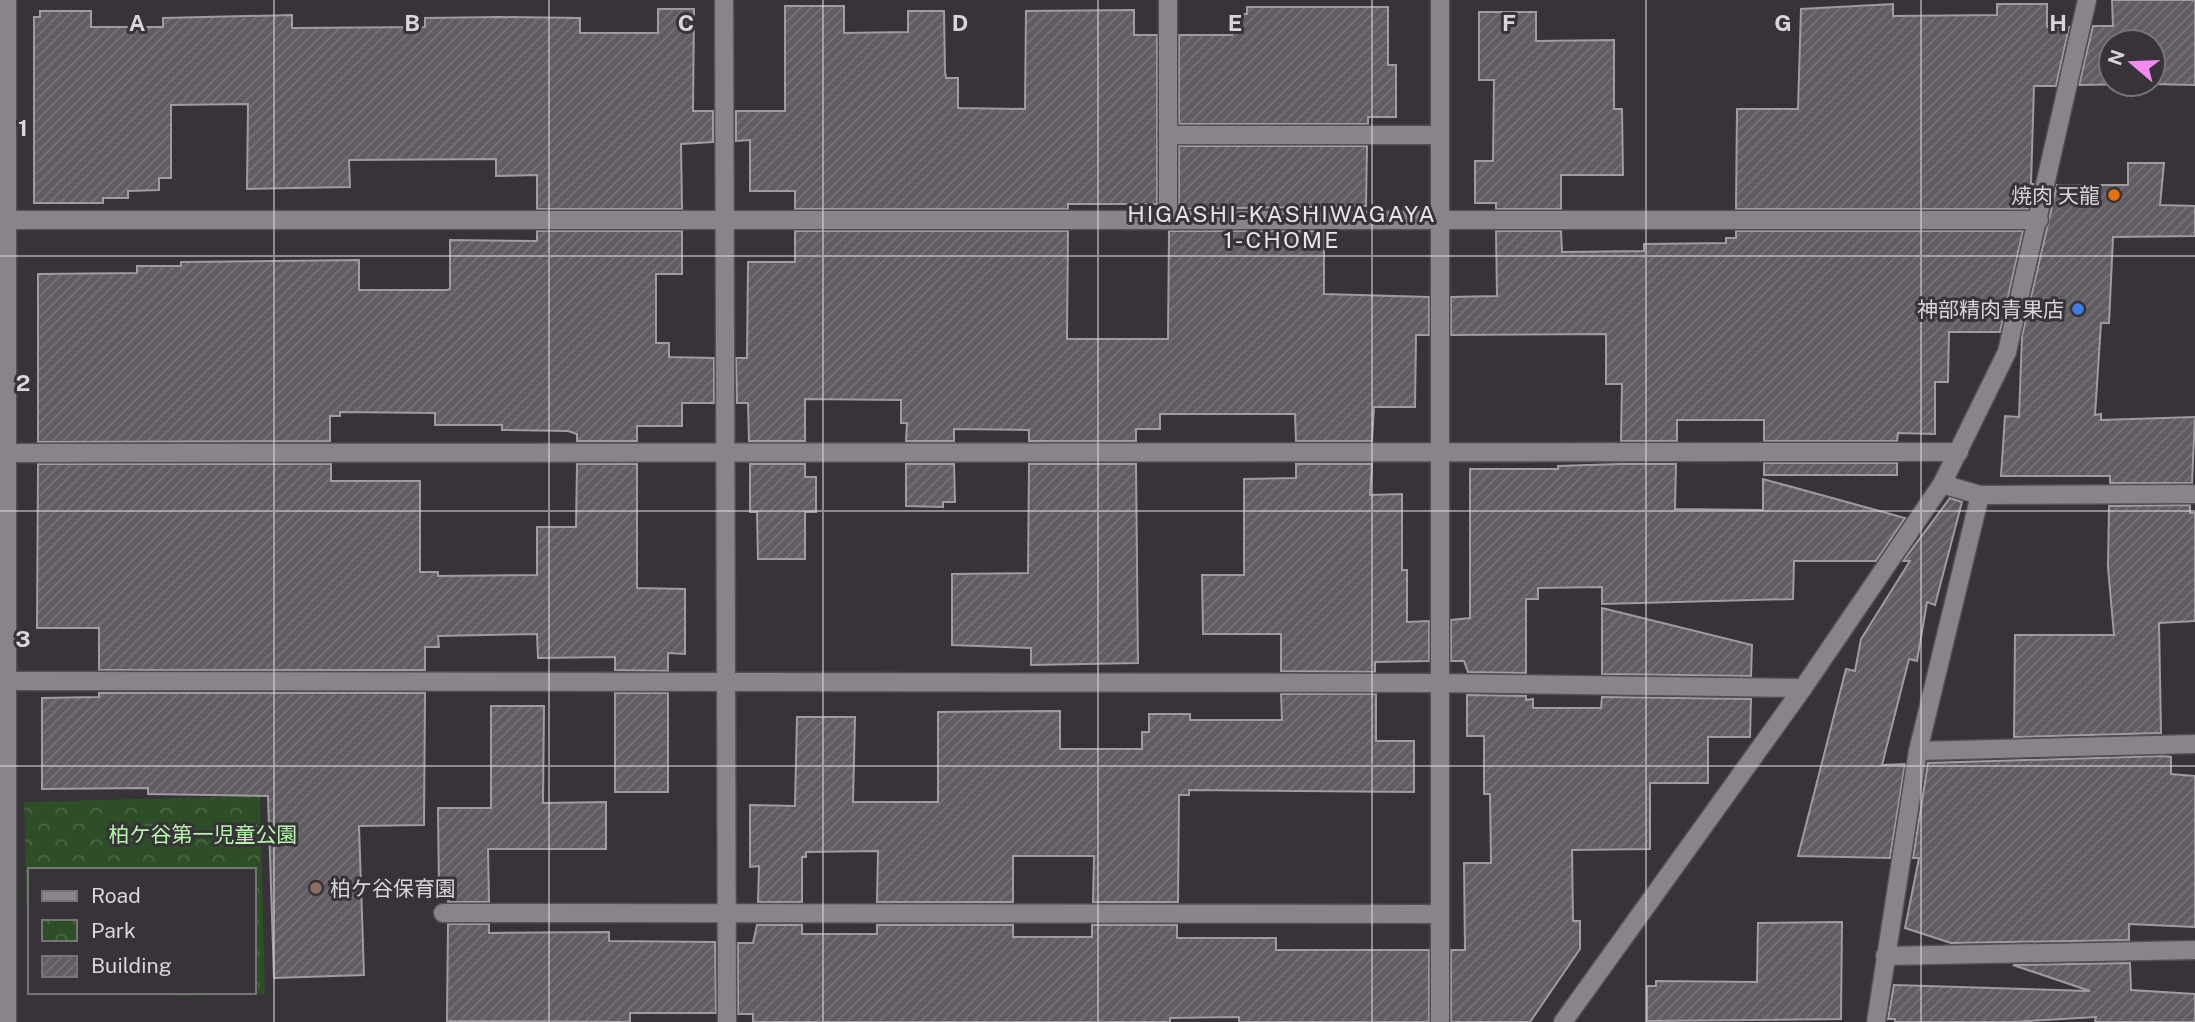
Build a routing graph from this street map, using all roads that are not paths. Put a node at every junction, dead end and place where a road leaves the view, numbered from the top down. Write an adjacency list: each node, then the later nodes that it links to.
1 (7, 0): 8 (street)
2 (724, 0): 9 (street)
3 (1168, 0): 6 (street)
4 (1440, 0): 7 (street)
5 (2087, 0): 12 (street)
6 (1168, 135): 7 (street); 10 (street)
7 (1440, 135): 11 (street)
8 (3, 220): 9 (street); 16 (street)
9 (725, 220): 10 (street); 13 (street)
10 (1168, 220): 11 (street)
11 (1439, 220): 12 (street); 14 (street)
12 (2039, 220): 15 (street)
13 (726, 451): 14 (street); 16 (street); 21 (street)
14 (1439, 451): 15 (street); 22 (street)
15 (1959, 452): 17 (street)
16 (3, 453): 20 (street)
17 (1942, 484): 19 (street); 23 (street)
18 (2195, 494): 19 (street)
19 (1980, 495): 25 (street)
20 (3, 681): 21 (street); 31 (street)
21 (726, 683): 22 (street); 27 (street)
22 (1439, 683): 23 (street); 28 (street)
23 (1803, 688): 34 (street)
24 (2195, 744): 25 (street)
25 (1918, 751): 30 (street)
26 (443, 913): 27 (street)
27 (726, 914): 28 (street); 32 (street)
28 (1439, 914): 33 (street)
29 (2195, 950): 30 (street)
30 (1885, 956): 35 (street)
31 (7, 1022)
32 (727, 1022)
33 (1440, 1022)
34 (1563, 1022)
35 (1876, 1022)

